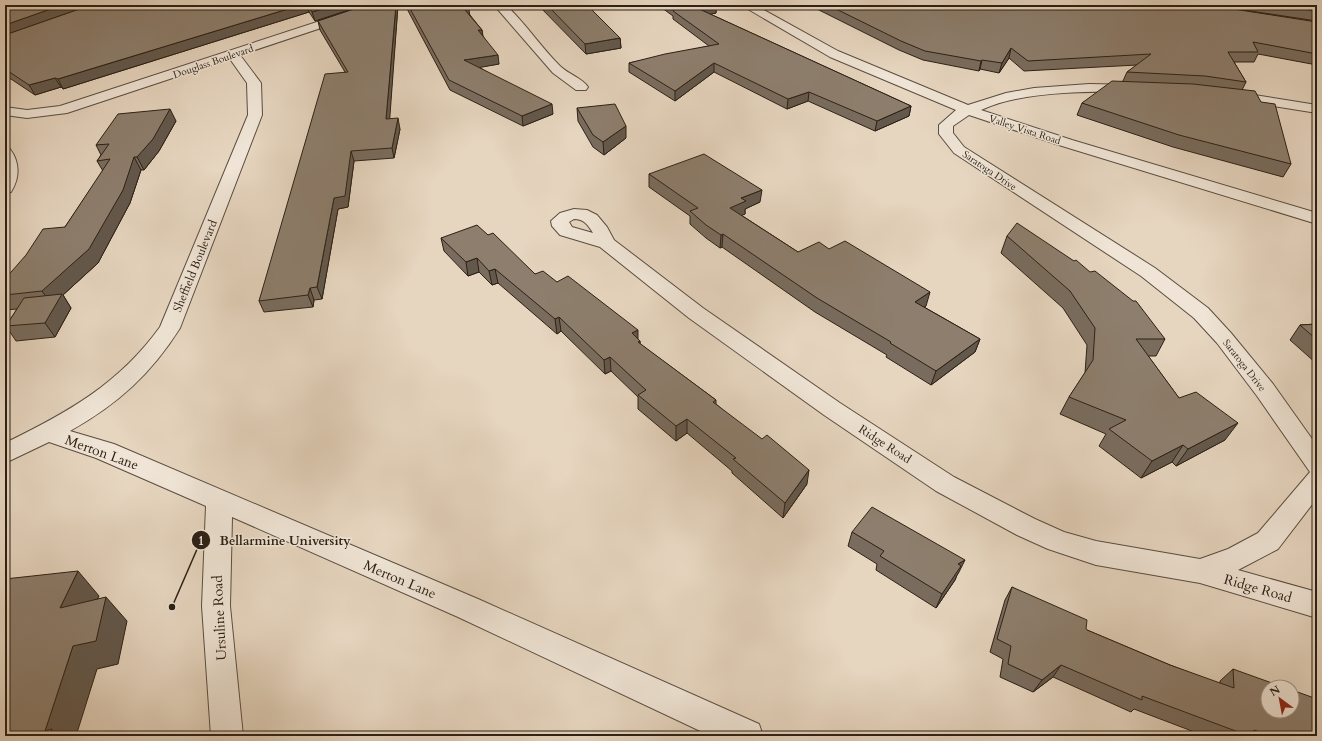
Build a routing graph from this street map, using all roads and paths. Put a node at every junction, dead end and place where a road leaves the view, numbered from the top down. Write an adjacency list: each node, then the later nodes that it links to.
1 (380, 5): 4 (street, Douglass Boulevard)
2 (500, 5): 5 (street)
3 (747, 5): 9 (street, Valley Vista Road)
4 (233, 54): 10 (street, Douglass Boulevard); 15 (street, Sheffield Boulevard)
5 (581, 87)
6 (1147, 88): 9 (street, Saratoga Drive)
7 (1212, 93): 8 (street)
8 (1317, 109)
9 (968, 110): 13 (street, Valley Vista Road); 17 (street, Saratoga Drive)
10 (5, 111)
11 (5, 152): 12 (street)
12 (5, 188)
13 (1317, 219)
14 (606, 243): 20 (street, Ridge Road)
15 (48, 433): 16 (street, Sheffield Boulevard); 19 (street, Merton Lane)
16 (5, 454)
17 (1317, 465)
18 (1317, 480): 20 (street, Ridge Road)
19 (218, 501): 22 (street, Ursuline Road); 23 (street, Merton Lane)
20 (1200, 571): 21 (street, Ridge Road)
21 (1317, 605)
22 (227, 736)
23 (747, 736)

